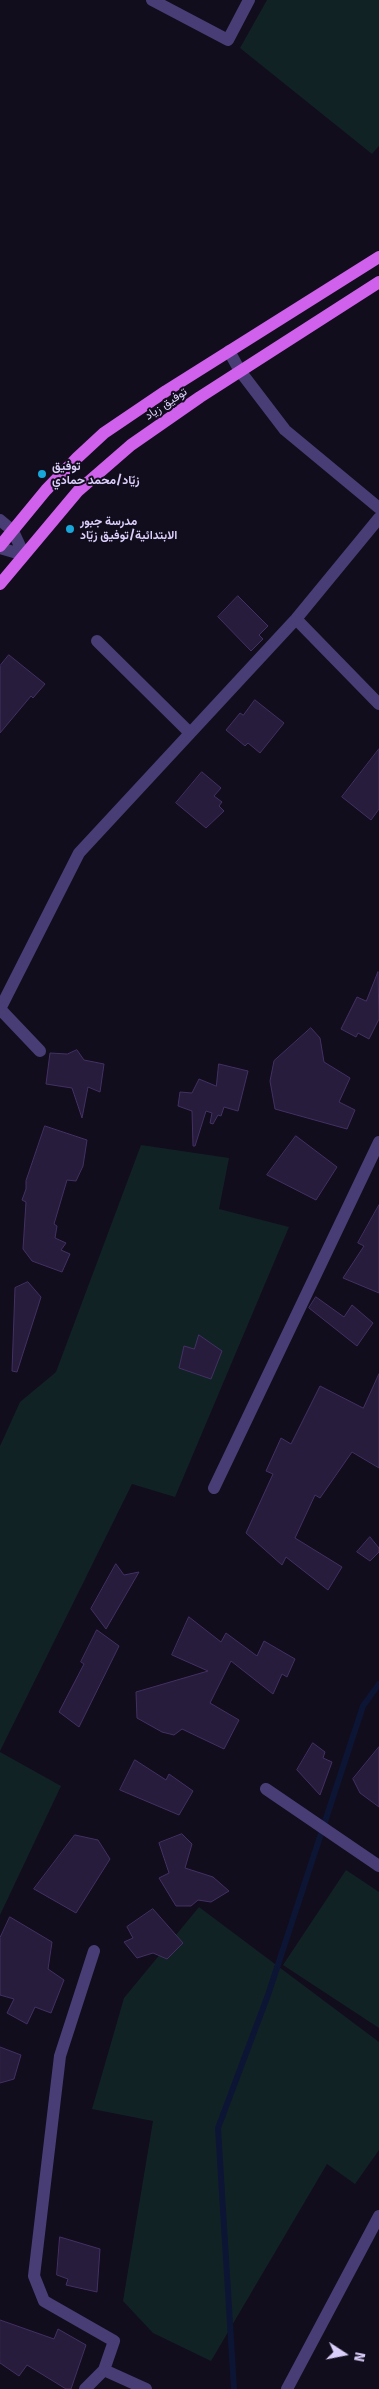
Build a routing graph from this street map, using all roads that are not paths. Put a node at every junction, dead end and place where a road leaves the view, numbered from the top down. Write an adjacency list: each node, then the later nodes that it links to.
1 (152, 0): 2 (street)
2 (249, 0)
3 (379, 257): 5 (main road, توفيق زياد)
4 (379, 282): 6 (main road, توفيق زياد)
5 (229, 351): 6 (street); 10 (main road, توفيق زياد)
6 (240, 371): 7 (street); 12 (main road, توفيق زياد)
7 (379, 508)
8 (379, 518): 14 (street)
9 (0, 520): 10 (street)
10 (13, 531): 11 (main road, توفيق زياد); 12 (street)
11 (0, 547): 12 (street)
12 (24, 555): 13 (main road, توفيق زياد)
13 (0, 584)
14 (296, 619): 16 (street); 17 (street)
15 (97, 641): 17 (street)
16 (379, 704)
17 (190, 733): 18 (street)
18 (0, 1009): 19 (street)
19 (40, 1051)
20 (379, 1142): 21 (street)
21 (214, 1488)
22 (266, 1789): 23 (street)
23 (379, 1866)
24 (94, 1951): 26 (street)
25 (379, 2216): 29 (street)
26 (104, 2370): 27 (street); 28 (street)
27 (86, 2389)
28 (146, 2389)
29 (287, 2389)

